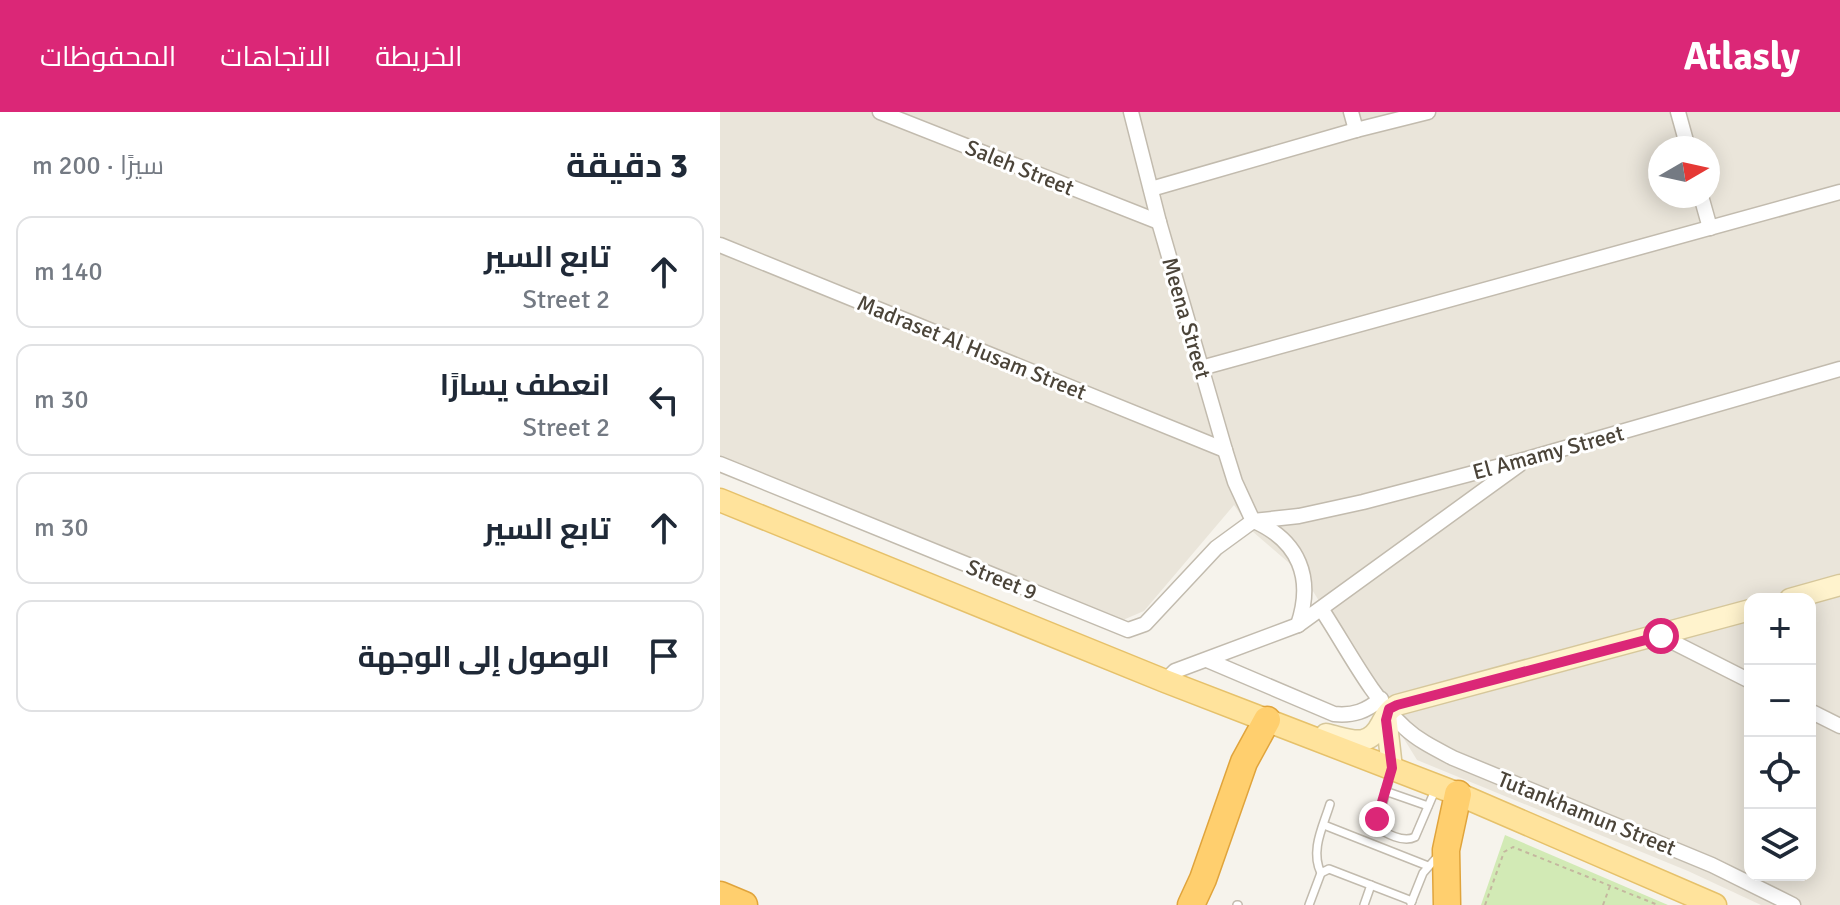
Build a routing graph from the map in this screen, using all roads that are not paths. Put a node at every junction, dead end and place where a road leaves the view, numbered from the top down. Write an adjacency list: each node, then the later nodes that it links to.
1 (880, 112): 11 (street, Saleh Street)
2 (1131, 112): 8 (street, Meena Street)
3 (1351, 112): 6 (street)
4 (1428, 112): 6 (street)
5 (1678, 112): 7 (street)
6 (1356, 130): 8 (street)
7 (1685, 136)
8 (1151, 189): 11 (street, Meena Street)
9 (1840, 192): 12 (street)
10 (1704, 208): 12 (street)
11 (1159, 222): 14 (street, Meena Street)
12 (1710, 228): 14 (street)
13 (720, 245): 16 (street, Madraset Al Husam Street)
14 (1201, 368): 16 (street, Meena Street)
15 (1840, 369): 17 (street, El Amamy Street)
16 (1225, 450): 20 (street, Meena Street)
17 (1527, 459): 20 (street, El Amamy Street); 23 (street)
18 (720, 464): 20 (street, Street 9)
19 (720, 500): 29 (main road)
20 (1253, 521): 25 (street)
21 (1840, 585): 22 (street)
22 (1811, 593)
23 (1322, 610): 25 (street); 30 (street)
24 (1744, 612): 26 (street)
25 (1298, 625): 27 (street)
26 (1661, 636): 28 (street); 30 (street)
27 (1207, 660): 29 (street); 30 (street)
28 (1744, 678)
29 (1165, 681): 32 (main road)
30 (1385, 708): 34 (street); 35 (street); 53 (street, Tutankhamun Street)
31 (1816, 714): 33 (street)
32 (1267, 720): 34 (main road); 47 (highway)
33 (1840, 726)
34 (1310, 736): 35 (main road)
35 (1392, 768): 36 (lane); 37 (main road)
36 (1385, 791): 37 (lane); 37 (lane)
37 (1441, 795): 40 (highway); 52 (main road)
38 (1330, 804): 39 (lane)
39 (1324, 825): 40 (lane); 41 (lane)
40 (1437, 858): 45 (lane); 51 (highway)
41 (1321, 873): 42 (lane); 48 (lane)
42 (1371, 885): 43 (lane); 49 (lane)
43 (1394, 894): 45 (lane); 50 (lane)
44 (720, 895): 46 (highway)
45 (1411, 903)
46 (744, 905)
47 (1191, 905)
48 (1309, 905)
49 (1364, 905)
50 (1390, 905)
51 (1447, 905)
52 (1715, 905)
53 (1793, 905)

